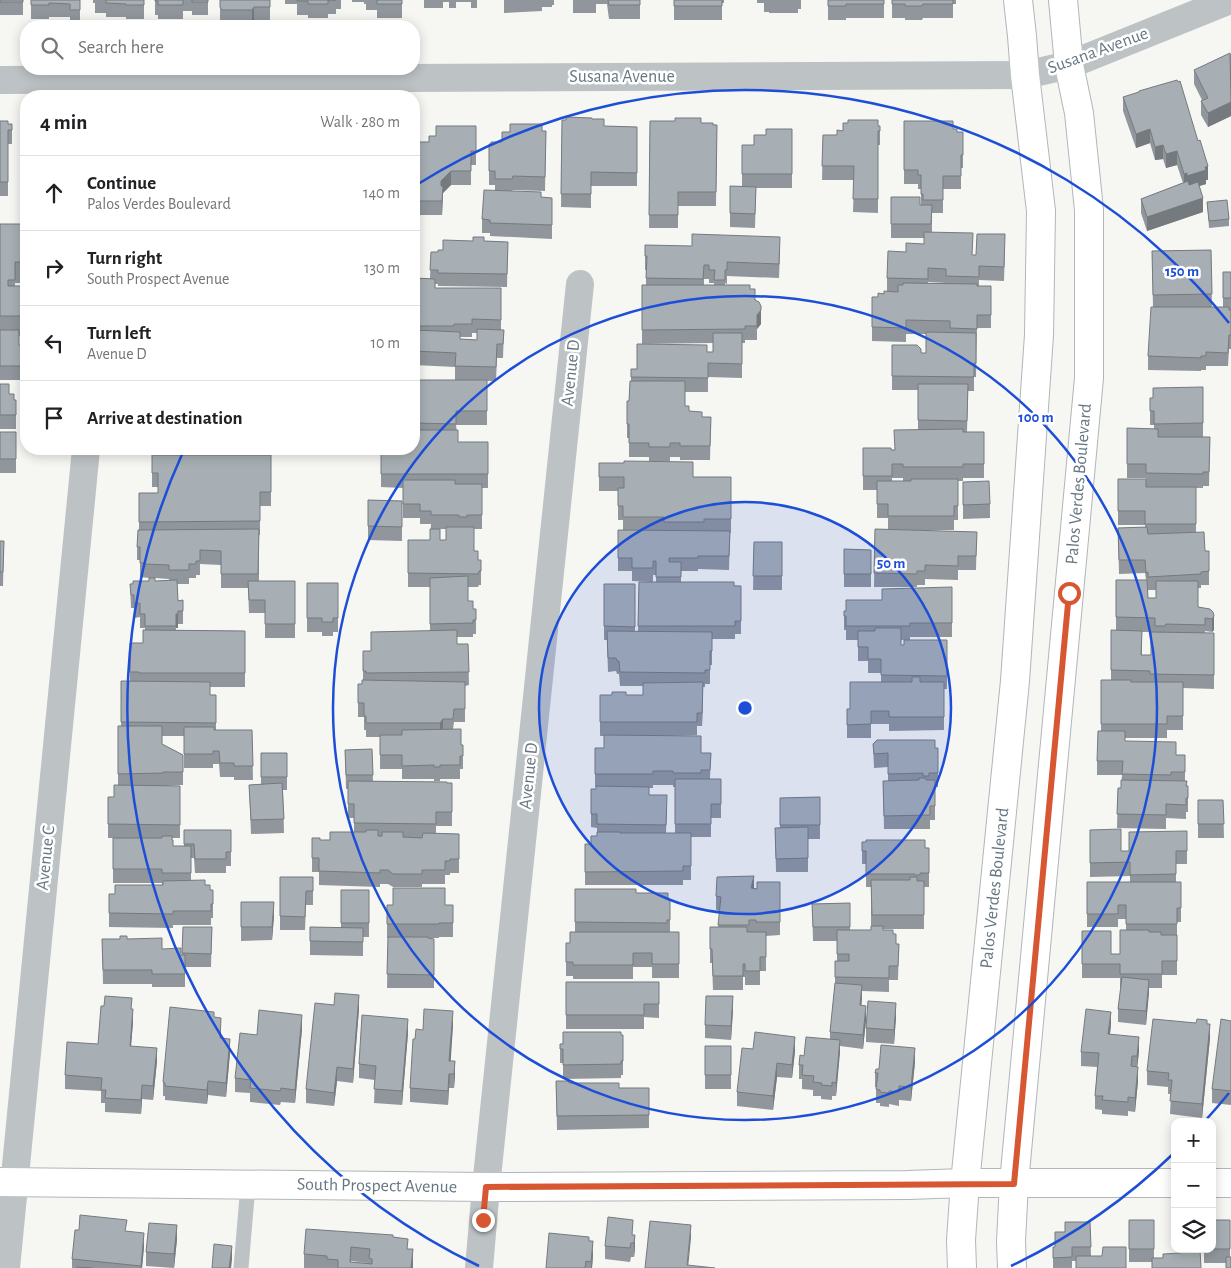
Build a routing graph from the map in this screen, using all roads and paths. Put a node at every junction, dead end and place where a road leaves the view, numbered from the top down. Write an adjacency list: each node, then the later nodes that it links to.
1 (1018, 0): 5 (main road, Palos Verdes Boulevard)
2 (1063, 0): 4 (main road, Palos Verdes Boulevard)
3 (1230, 0): 4 (street, Susana Avenue)
4 (1069, 65): 5 (street, Susana Avenue); 14 (main road, Palos Verdes Boulevard)
5 (1025, 75): 6 (street, Susana Avenue); 10 (main road, Palos Verdes Boulevard)
6 (0, 80)
7 (580, 284): 16 (street, Avenue D)
8 (85, 455): 9 (street, Avenue C)
9 (7, 1182): 15 (main road, South Prospect Avenue); 17 (street, Avenue C)
10 (965, 1183): 14 (main road, South Prospect Avenue); 16 (main road, South Prospect Avenue); 20 (main road, Palos Verdes Boulevard)
11 (1171, 1183): 14 (main road, South Prospect Avenue)
12 (1216, 1183): 13 (main road)
13 (1231, 1183)
14 (1014, 1184): 21 (main road, Palos Verdes Boulevard)
15 (248, 1185): 16 (main road, South Prospect Avenue); 18 (lane)
16 (486, 1187): 19 (street, Avenue D)
17 (6, 1268)
18 (241, 1268)
19 (479, 1268)
20 (962, 1268)
21 (1012, 1268)

